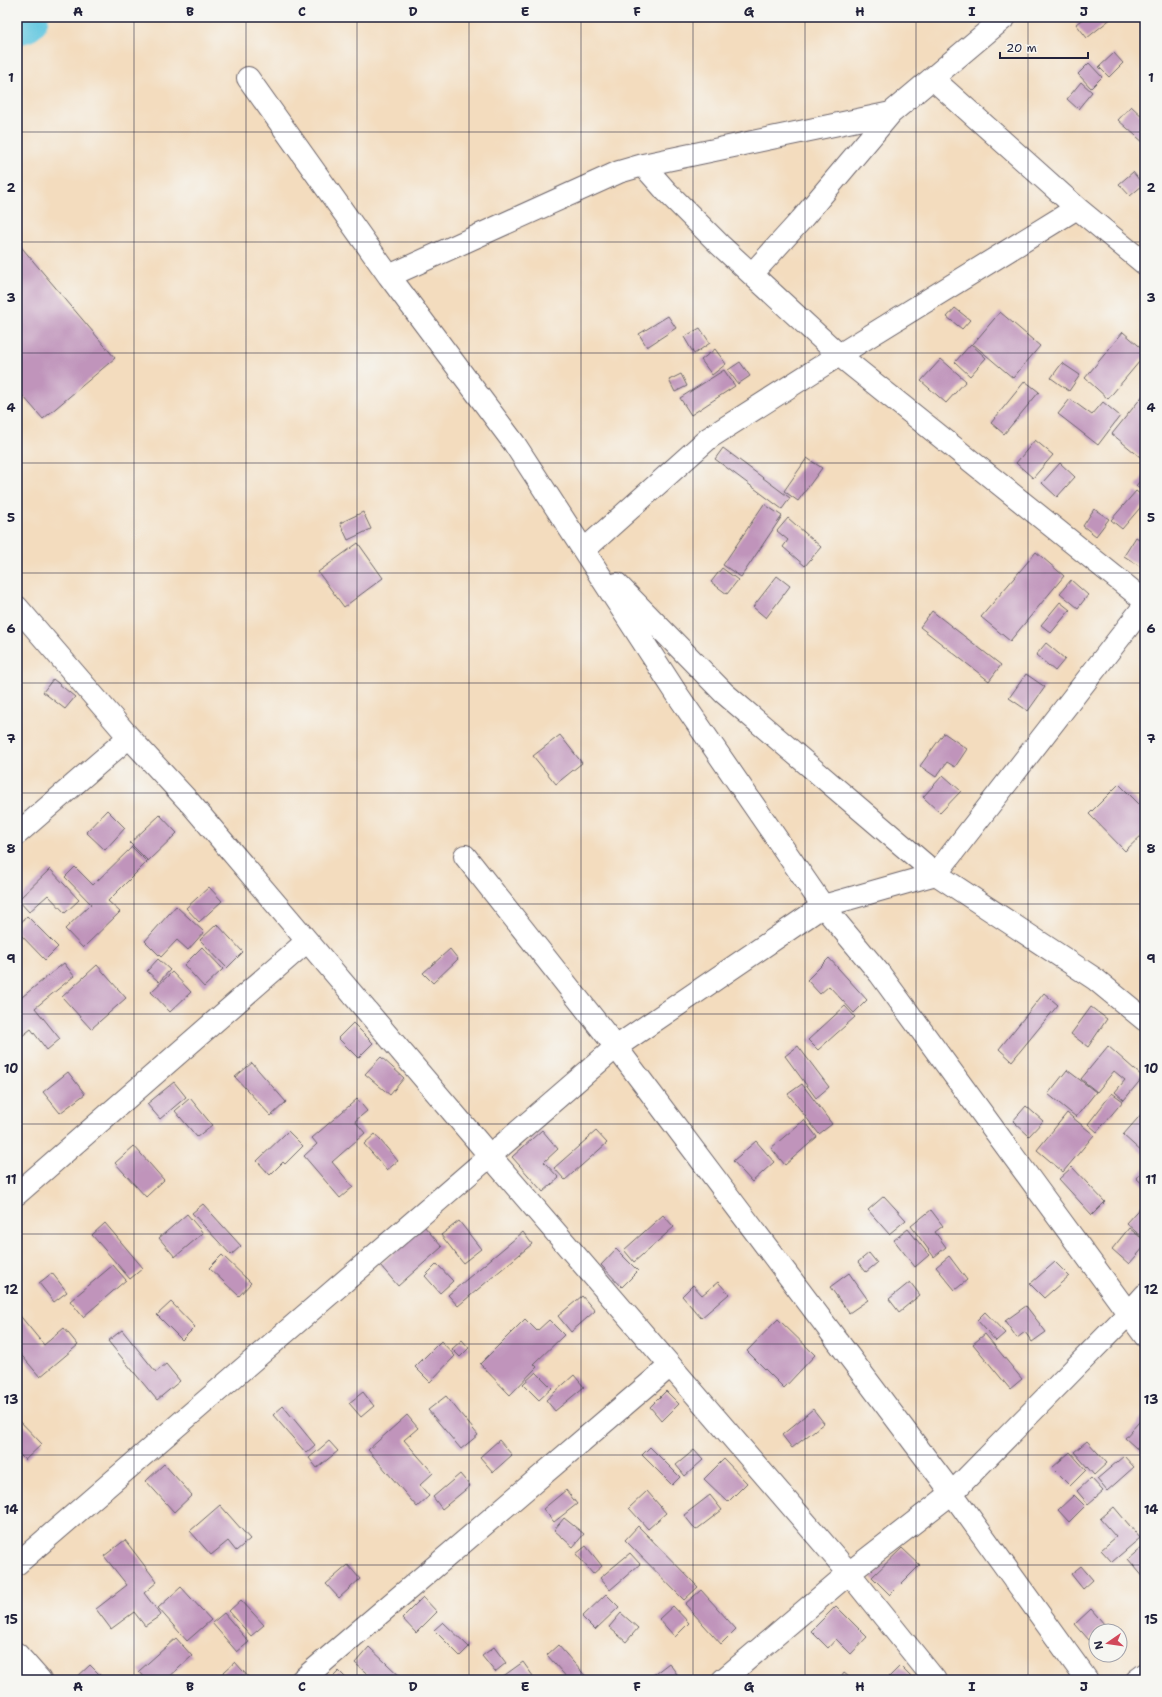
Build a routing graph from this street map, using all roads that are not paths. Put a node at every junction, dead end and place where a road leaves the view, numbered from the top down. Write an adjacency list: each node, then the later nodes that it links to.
1 (1005, 17): 3 (street)
2 (248, 78): 9 (street)
3 (933, 79): 4 (street); 6 (street)
4 (891, 113): 5 (street); 8 (street)
5 (643, 165): 8 (street); 9 (street)
6 (1077, 208): 7 (street); 10 (street)
7 (1145, 264)
8 (752, 274): 10 (street)
9 (389, 276): 11 (street)
10 (839, 355): 11 (street); 12 (street)
11 (584, 550): 18 (street); 19 (street)
12 (1145, 601)
13 (1145, 606): 18 (street)
14 (17, 607): 15 (street)
15 (129, 737): 16 (street); 20 (street)
16 (17, 834)
17 (465, 856): 22 (street)
18 (936, 874): 19 (street); 21 (street)
19 (824, 906): 22 (street); 26 (street)
20 (306, 942): 23 (street); 24 (street)
21 (1145, 1020)
22 (616, 1047): 23 (street); 29 (street)
23 (490, 1156): 28 (street); 30 (street)
24 (17, 1194)
25 (1145, 1295): 26 (street)
26 (1128, 1314): 27 (street); 29 (street)
27 (1145, 1336)
28 (670, 1366): 31 (street); 35 (street)
29 (952, 1493): 31 (street); 38 (street)
30 (17, 1564)
31 (849, 1573): 36 (street); 37 (street)
32 (17, 1654): 34 (street)
33 (1145, 1674): 39 (street)
34 (40, 1680)
35 (302, 1680)
36 (723, 1680)
37 (935, 1680)
38 (1087, 1680)
39 (1137, 1680)

